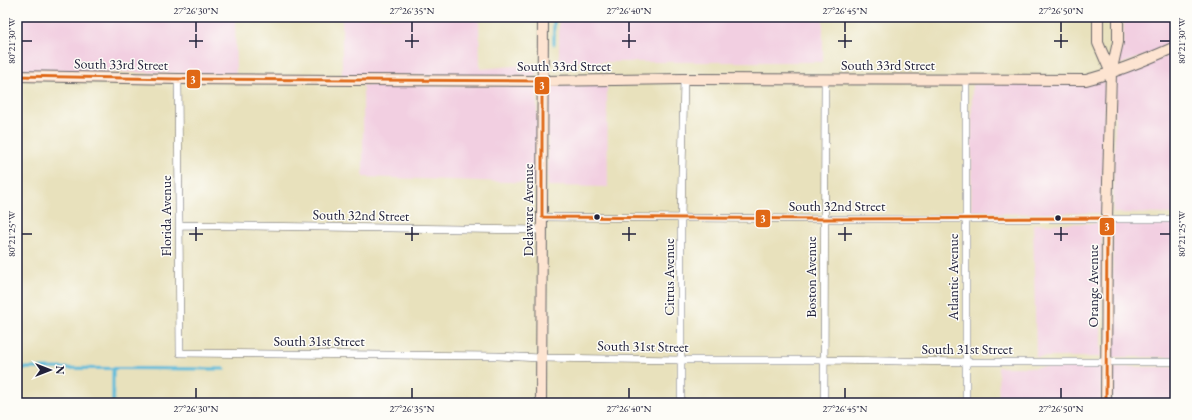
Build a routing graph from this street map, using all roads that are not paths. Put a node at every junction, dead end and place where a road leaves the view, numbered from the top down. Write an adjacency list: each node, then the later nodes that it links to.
1 (542, 17): 11 (street, Delaware Avenue)
2 (1098, 17): 5 (street, Orange Avenue)
3 (1118, 17): 5 (street, Orange Avenue)
4 (1175, 47): 5 (street, South 33rd Street)
5 (1111, 74): 10 (street, South 33rd Street); 14 (street, Orange Avenue)
6 (17, 76): 7 (street, South 33rd Street)
7 (178, 79): 11 (street, South 33rd Street); 18 (street, Florida Avenue)
8 (684, 79): 9 (street, South 33rd Street); 11 (street, South 33rd Street); 13 (street, Citrus Avenue)
9 (824, 79): 10 (street, South 33rd Street); 15 (street, Boston Avenue)
10 (966, 80): 16 (street, Atlantic Avenue)
11 (542, 81): 12 (street, Delaware Avenue)
12 (542, 217): 13 (street, South 32nd Street); 19 (street, Delaware Avenue)
13 (681, 218): 15 (street, South 32nd Street); 22 (street, Citrus Avenue)
14 (1107, 218): 16 (street, South 32nd Street); 17 (street, South 32nd Street); 25 (street, Orange Avenue)
15 (824, 219): 16 (street, South 32nd Street); 23 (street, Boston Avenue)
16 (965, 219): 24 (street, Atlantic Avenue)
17 (1175, 219)
18 (179, 226): 19 (street, South 32nd Street); 20 (street, Florida Avenue)
19 (542, 230): 21 (street, Delaware Avenue)
20 (180, 353): 21 (street, South 31st Street)
21 (542, 358): 22 (street, South 31st Street); 27 (street, Delaware Avenue)
22 (682, 360): 23 (street, South 31st Street); 28 (street, Citrus Avenue)
23 (824, 360): 24 (street, South 31st Street); 29 (street, Boston Avenue)
24 (966, 362): 25 (street, South 31st Street); 30 (street, Atlantic Avenue)
25 (1107, 362): 26 (street, South 31st Street); 31 (street, Orange Avenue)
26 (1175, 362)
27 (541, 403)
28 (681, 403)
29 (824, 403)
30 (966, 403)
31 (1106, 403)

